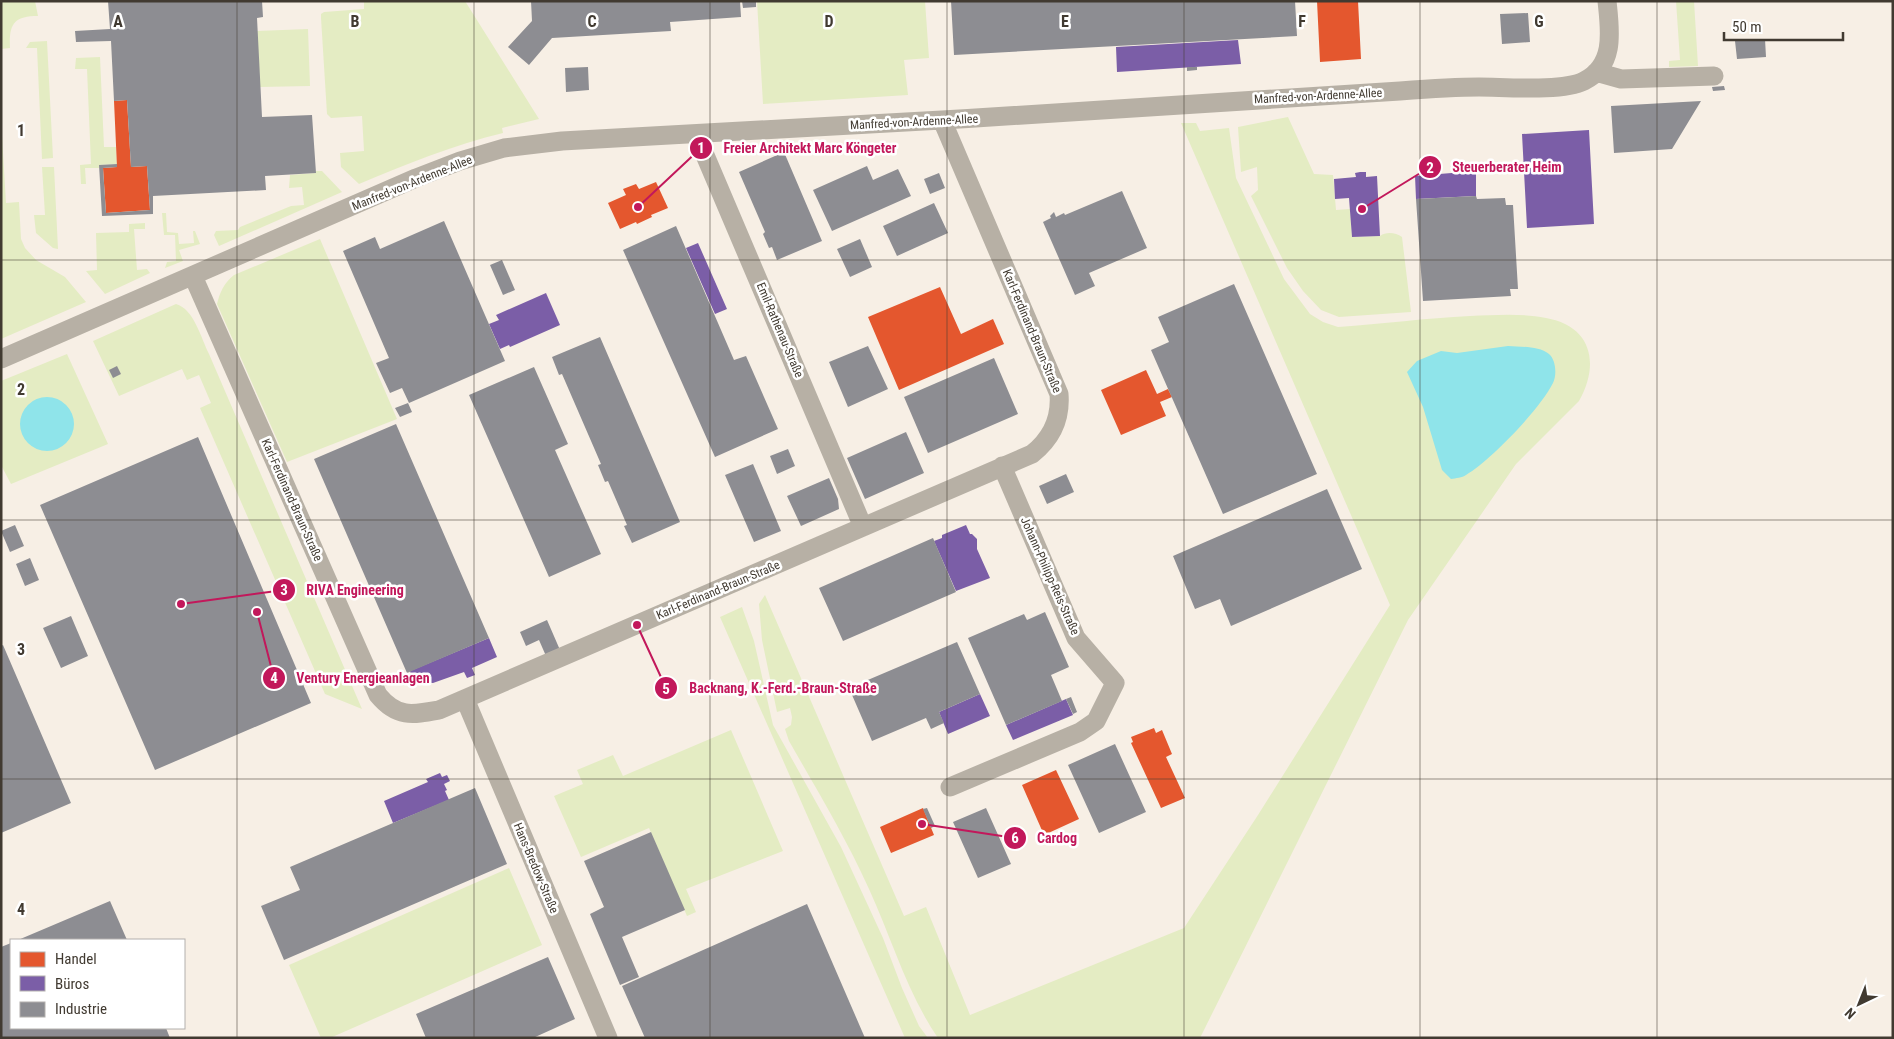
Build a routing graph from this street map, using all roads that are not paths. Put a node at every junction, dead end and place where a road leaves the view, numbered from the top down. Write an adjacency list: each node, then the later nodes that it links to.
1 (1607, 1): 2 (street, Manfred-von-Ardenne-Allee)
2 (1596, 72): 3 (street); 4 (street, Manfred-von-Ardenne-Allee)
3 (1714, 76)
4 (942, 120): 5 (street, Manfred-von-Ardenne-Allee); 8 (street, Karl-Ferdinand-Braun-Straße)
5 (696, 134): 6 (street, Manfred-von-Ardenne-Allee); 9 (street, Emil-Rathenau-Straße)
6 (193, 276): 7 (street, Manfred-von-Ardenne-Allee); 10 (street, Karl-Ferdinand-Braun-Straße)
7 (1, 360)
8 (1002, 466): 9 (street, Karl-Ferdinand-Braun-Straße); 11 (street, Johann-Philipp-Reis-Straße)
9 (863, 527): 10 (street, Karl-Ferdinand-Braun-Straße)
10 (465, 699): 12 (street, Hans-Bredow-Straße)
11 (950, 787)
12 (608, 1038)

